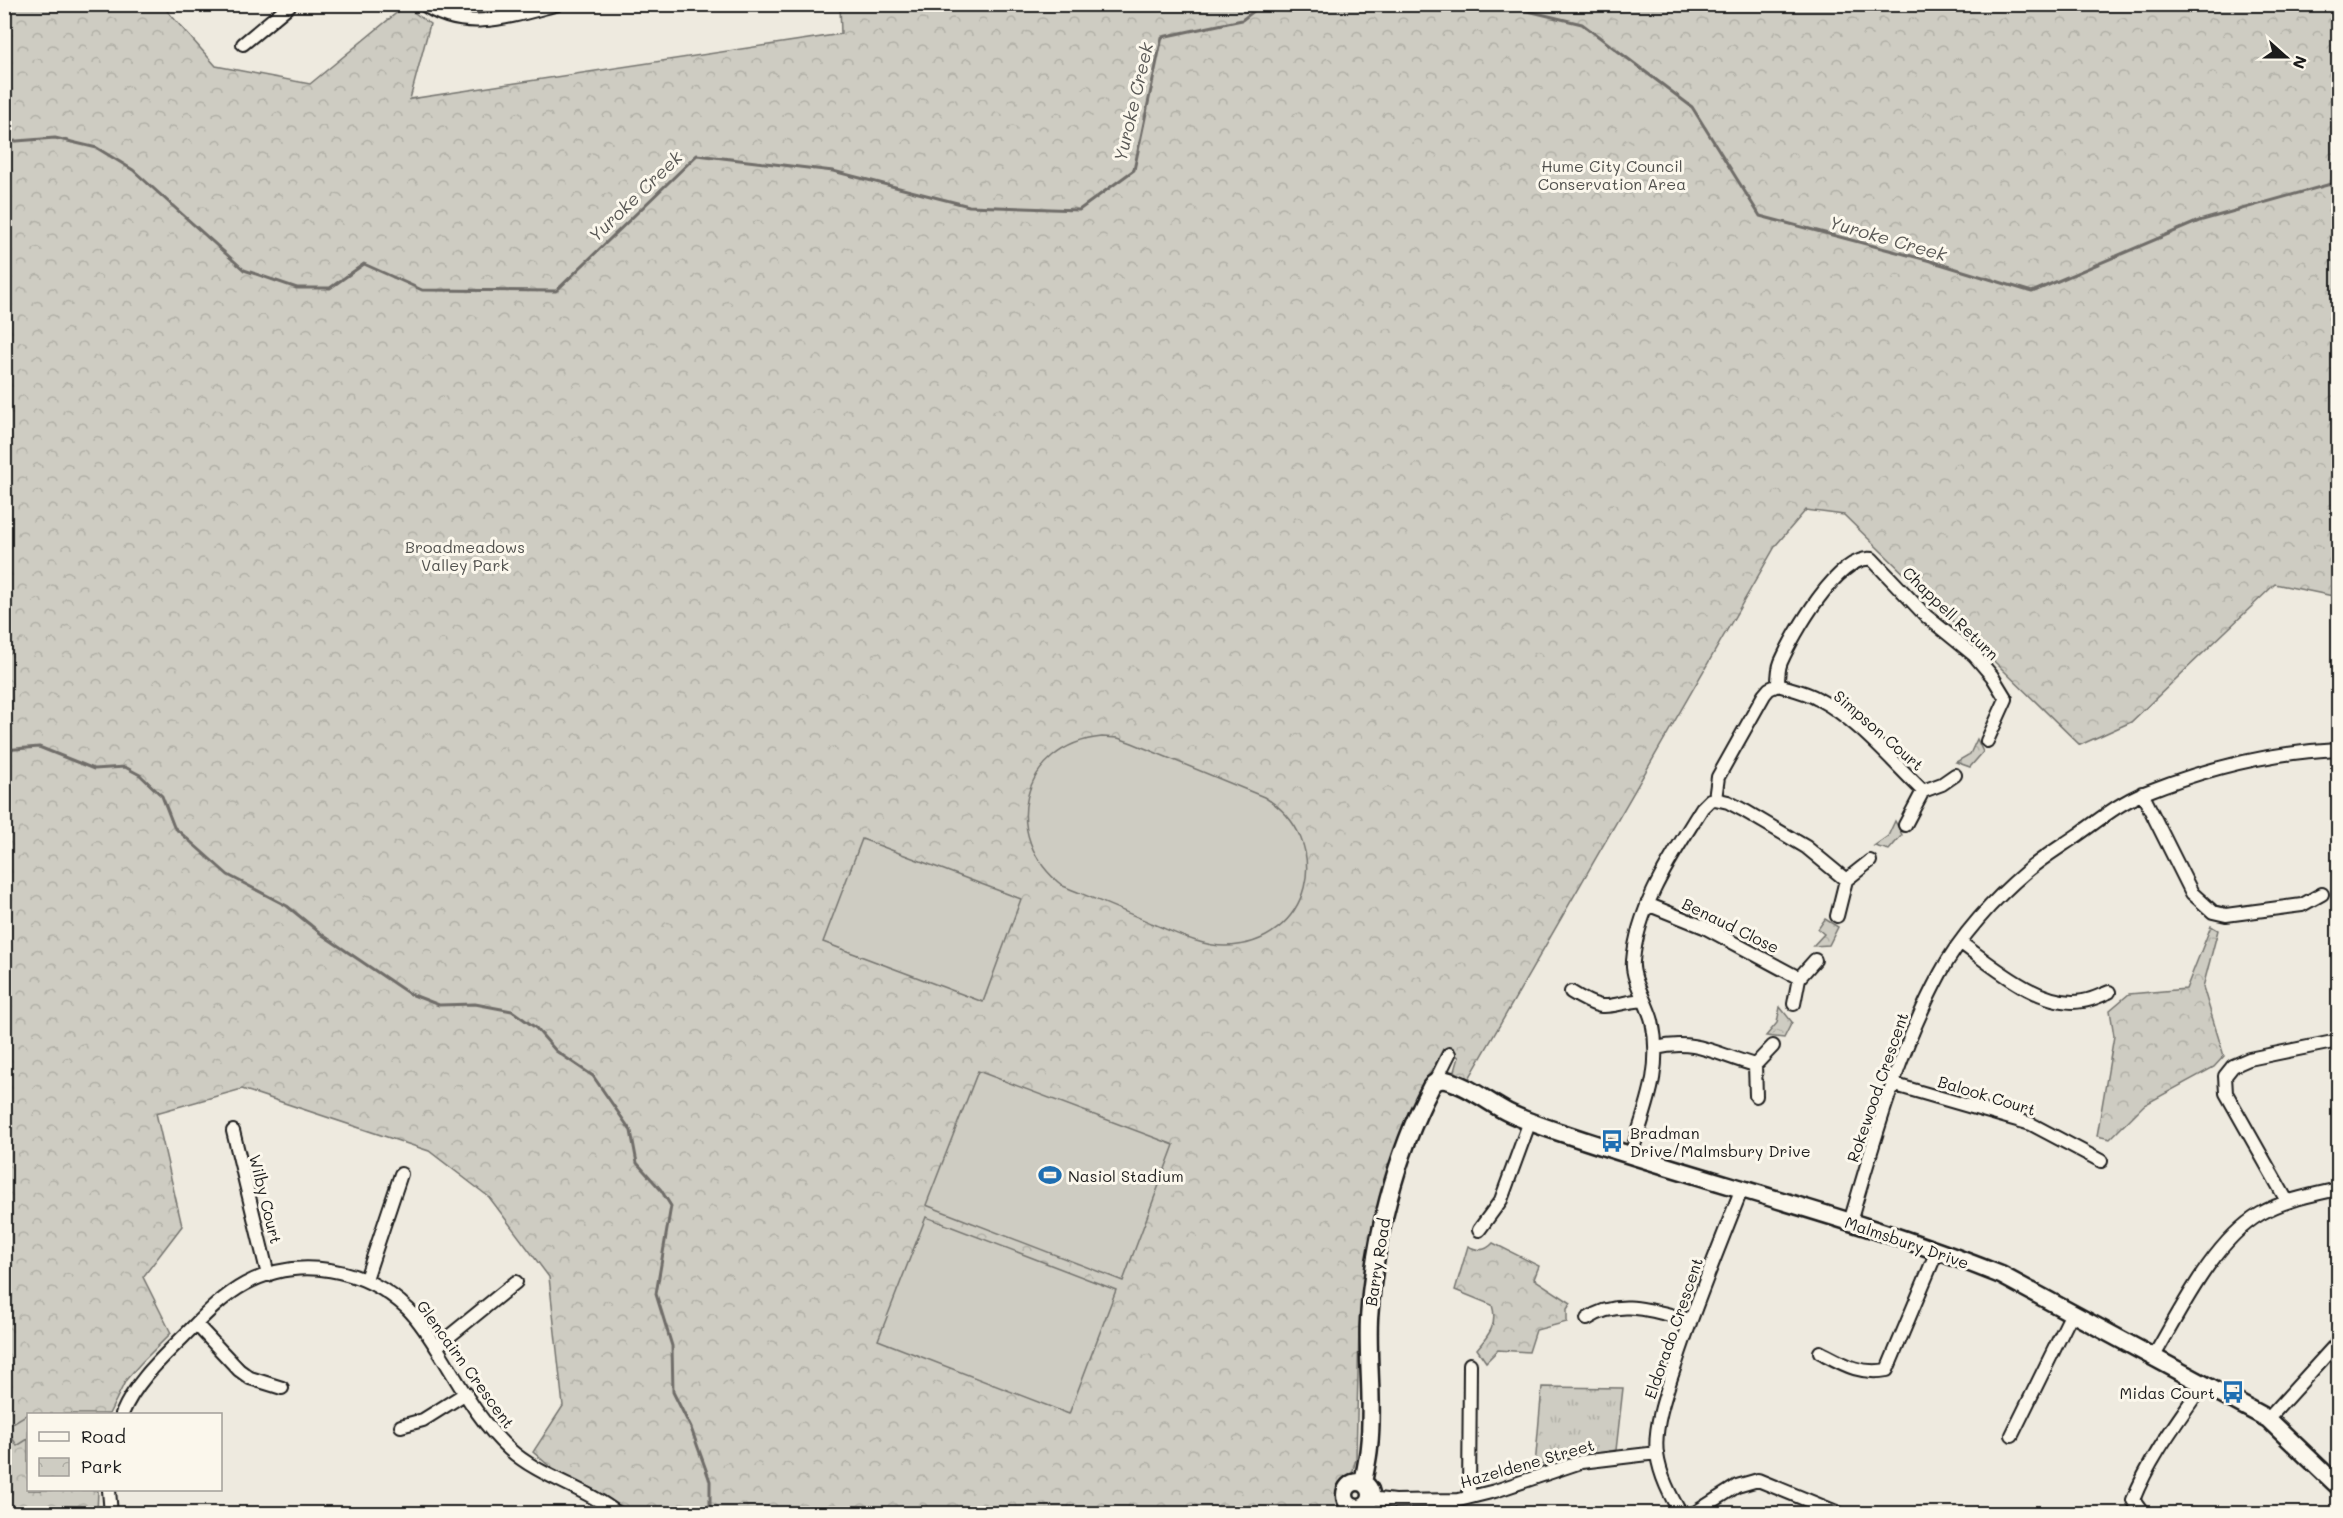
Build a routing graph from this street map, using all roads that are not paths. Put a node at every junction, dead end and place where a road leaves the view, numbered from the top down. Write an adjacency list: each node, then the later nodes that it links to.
1 (291, 4): 5 (street)
2 (423, 4): 4 (street)
3 (558, 4): 4 (street)
4 (525, 9)
5 (243, 45)
6 (1778, 685): 7 (street, Chappell Return); 10 (street, Simpson Court); 12 (street)
7 (1987, 741)
8 (2338, 749): 11 (street, Rokewood Crescent)
9 (1955, 775): 10 (street, Simpson Court)
10 (1923, 791): 13 (street, Simpson Court)
11 (2142, 793): 16 (street); 19 (street, Rokewood Crescent)
12 (1716, 799): 15 (street); 17 (street)
13 (1905, 825)
14 (1870, 861): 15 (street)
15 (1846, 880): 18 (street)
16 (2322, 894)
17 (1647, 904): 21 (street, Benaud Close); 24 (street)
18 (1837, 916)
19 (1961, 943): 22 (street); 32 (street, Rokewood Crescent)
20 (1815, 960): 21 (street)
21 (1799, 978): 25 (street)
22 (2109, 992)
23 (1570, 994): 24 (street)
24 (1643, 1000): 28 (street)
25 (1794, 1004)
26 (2338, 1041): 41 (street)
27 (1773, 1046): 30 (street)
28 (1656, 1048): 30 (street); 36 (street)
29 (1449, 1054): 31 (street, Barry Road)
30 (1755, 1065): 33 (street)
31 (1435, 1082): 34 (street, Malmsbury Drive); 65 (street, Barry Road)
32 (1892, 1084): 37 (street, Balook Court); 42 (street, Rokewood Crescent)
33 (1756, 1096)
34 (1530, 1121): 36 (street, Malmsbury Drive); 43 (street)
35 (233, 1131): 45 (street, Wilby Court)
36 (1631, 1155): 39 (street, Malmsbury Drive)
37 (2101, 1161)
38 (401, 1174): 46 (street)
39 (1742, 1188): 42 (street, Malmsbury Drive); 50 (street, Eldorado Crescent)
40 (2338, 1189): 41 (street)
41 (2287, 1201): 55 (street)
42 (1850, 1222): 44 (street, Malmsbury Drive)
43 (1479, 1230)
44 (1937, 1251): 48 (street, Malmsbury Drive); 54 (street)
45 (268, 1275): 46 (street, Glencairn Crescent); 51 (street, Glencairn Crescent)
46 (366, 1279): 53 (street, Glencairn Crescent)
47 (516, 1282): 53 (street)
48 (2072, 1313): 55 (street, Malmsbury Drive); 63 (street)
49 (1587, 1319): 50 (street)
50 (1690, 1320): 64 (street, Eldorado Crescent)
51 (196, 1324): 58 (street); 60 (street, Glencairn Crescent)
52 (2338, 1342): 61 (street)
53 (436, 1347): 59 (street, Glencairn Crescent)
54 (1820, 1352)
55 (2154, 1356): 57 (street, Malmsbury Drive)
56 (1470, 1364): 68 (street)
57 (2204, 1383): 61 (street, Malmsbury Drive); 76 (street)
58 (282, 1388)
59 (466, 1393): 62 (street); 71 (street, Glencairn Crescent)
60 (123, 1413)
61 (2268, 1419): 66 (street, Malmsbury Drive)
62 (401, 1426)
63 (2012, 1435)
64 (1657, 1453): 68 (street, Hazeldene Street); 73 (street, Eldorado Crescent)
65 (1363, 1483): 69 (street); 69 (street)
66 (2338, 1486)
67 (109, 1491): 70 (street)
68 (1464, 1499): 69 (street, Hazeldene Street); 72 (street)
69 (1362, 1507)
70 (111, 1514)
71 (618, 1514)
72 (1459, 1514)
73 (1680, 1514)
74 (1693, 1514): 75 (street)
75 (1841, 1514)
76 (2143, 1514)

